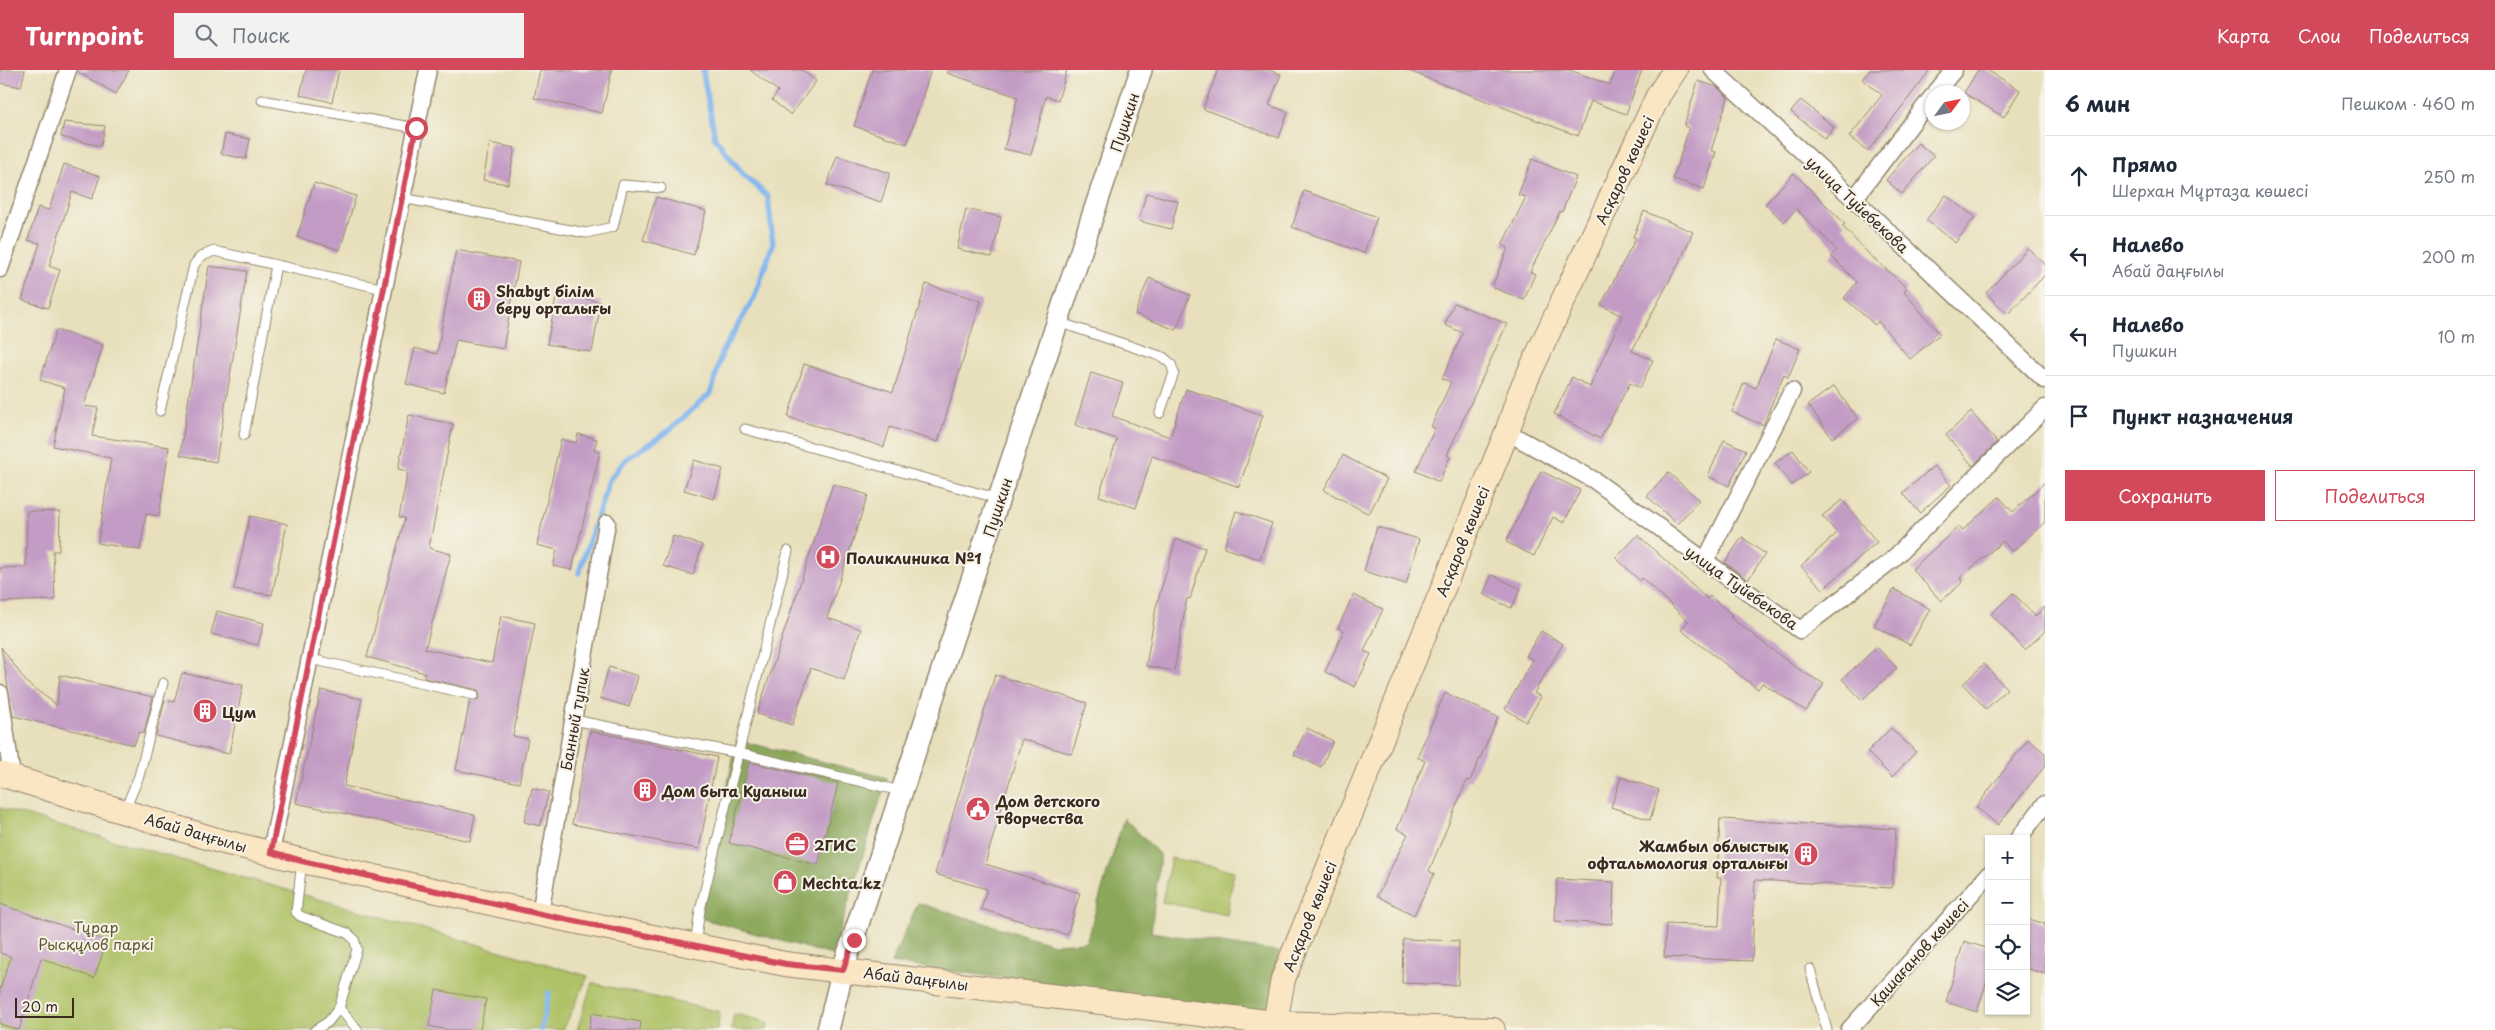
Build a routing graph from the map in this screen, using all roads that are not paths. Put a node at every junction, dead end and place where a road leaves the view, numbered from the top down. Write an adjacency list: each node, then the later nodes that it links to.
1 (68, 70): 15 (street)
2 (428, 70): 10 (street)
3 (1141, 70): 17 (street, Пушкин)
4 (1675, 70): 24 (main road, Асқаров көшесі)
5 (1713, 70): 13 (street, улица Туйебекова)
6 (1954, 70): 7 (street)
7 (1942, 85)
8 (262, 100): 10 (lane)
9 (1925, 106): 13 (street)
10 (416, 128): 12 (street)
11 (661, 188): 12 (lane)
12 (402, 198): 16 (street)
13 (1854, 199): 18 (street, улица Туйебекова)
14 (276, 265): 16 (lane); 21 (lane); 25 (lane)
15 (0, 269)
16 (384, 289): 30 (street)
17 (1058, 322): 22 (lane); 26 (street, Пушкин)
18 (2045, 380)
19 (1792, 391): 29 (street)
20 (2045, 408): 29 (street, улица Туйебекова)
21 (160, 411)
22 (1160, 413)
23 (745, 429): 26 (lane)
24 (1507, 432): 29 (street, улица Туйебекова); 49 (main road, Асқаров көшесі)
25 (244, 435)
26 (1000, 499): 37 (street, Пушкин)
27 (607, 523): 34 (street, Банный тупик)
28 (788, 551): 35 (lane)
29 (1705, 561)
30 (310, 659): 33 (lane); 41 (street)
31 (163, 683): 39 (lane)
32 (0, 693): 36 (street)
33 (474, 695)
34 (574, 720): 35 (lane); 44 (street, Банный тупик)
35 (738, 753): 37 (lane); 45 (lane)
36 (6, 776): 39 (main road, Абай даңғылы)
37 (903, 791): 47 (street, Пушкин)
38 (2045, 804): 40 (street)
39 (124, 812): 41 (main road, Абай даңғылы)
40 (2021, 835)
41 (271, 852): 42 (main road, Абай даңғылы)
42 (302, 861): 44 (main road, Абай даңғылы); 48 (lane)
43 (1985, 878): 55 (street, Қашағанов көшесі)
44 (540, 914): 45 (main road, Абай даңғылы)
45 (694, 945): 47 (main road, Абай даңғылы)
46 (1810, 969): 54 (lane)
47 (843, 970): 49 (main road, Абай даңғылы); 52 (street, Пушкин)
48 (339, 1008): 50 (lane); 51 (lane)
49 (1274, 1026): 53 (main road, Абай даңғылы)
50 (315, 1030)
51 (358, 1030)
52 (828, 1030)
53 (1492, 1030)
54 (1827, 1030)
55 (1849, 1030)

